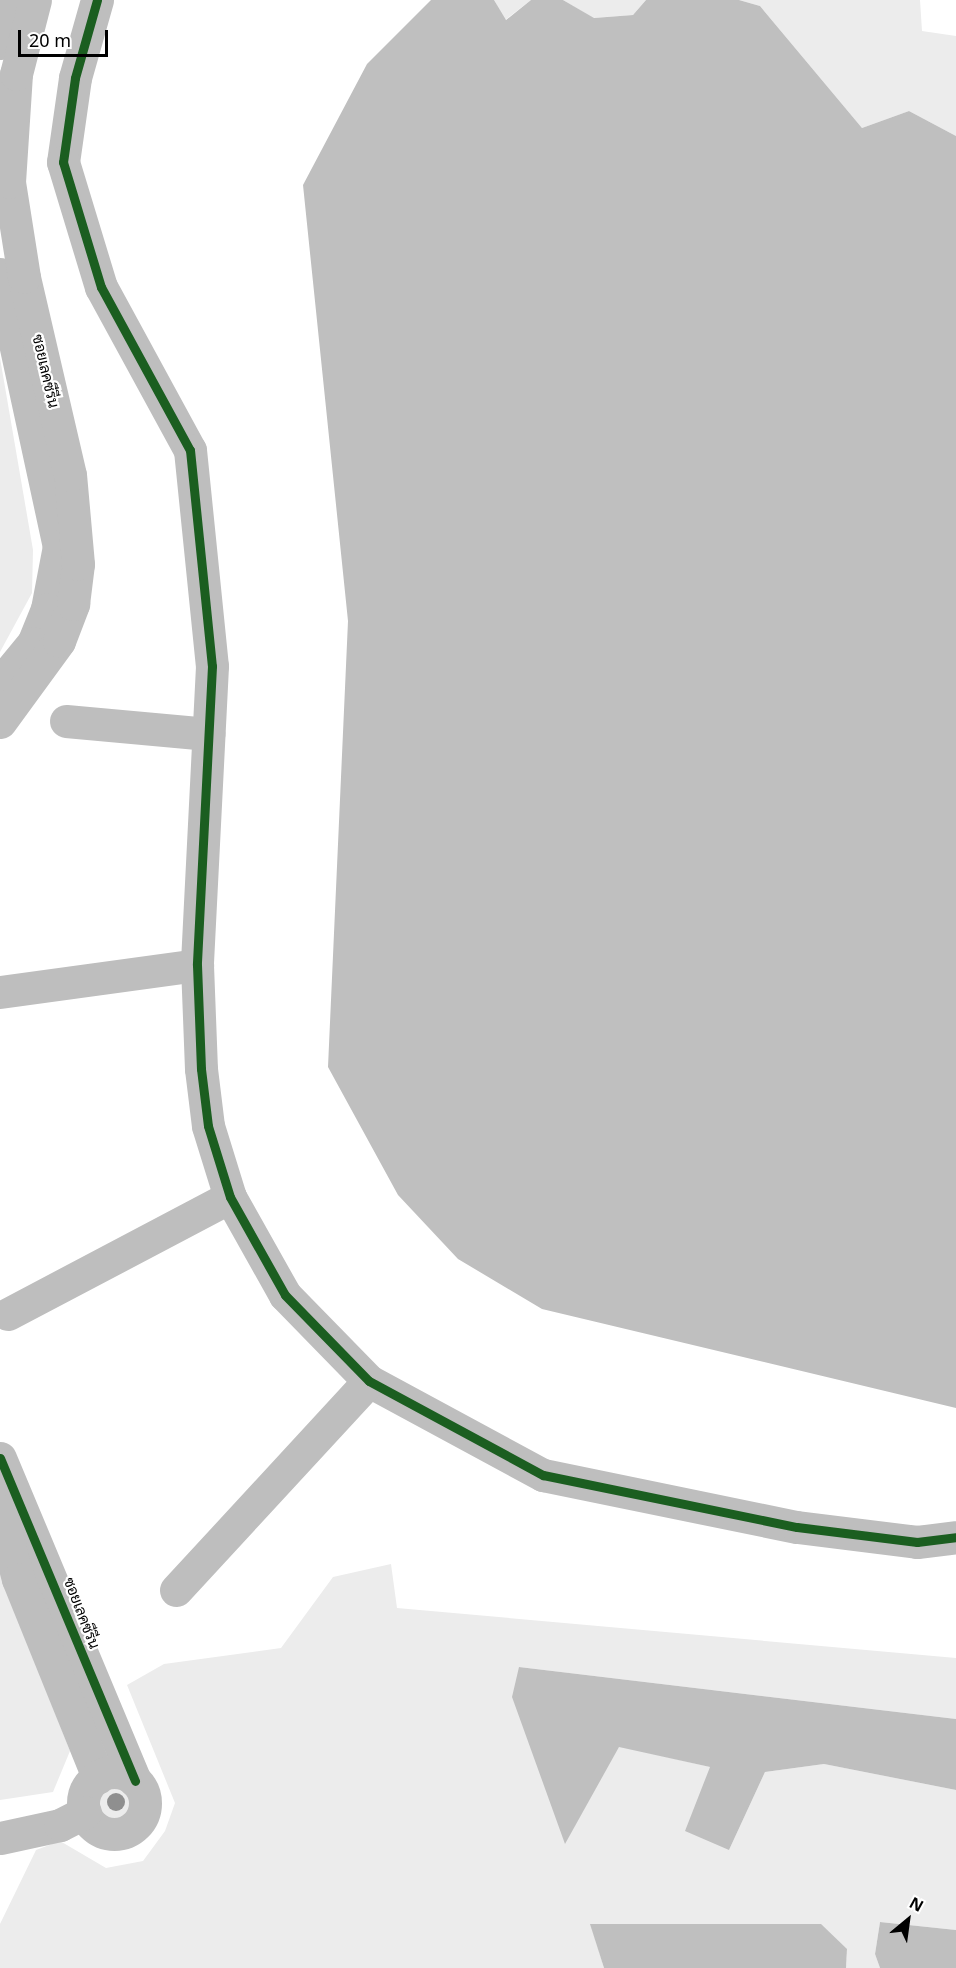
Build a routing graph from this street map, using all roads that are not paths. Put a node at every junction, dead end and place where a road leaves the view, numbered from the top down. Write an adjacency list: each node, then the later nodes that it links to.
1 (10, 0): 4 (street)
2 (35, 0): 6 (street, ซอยเลคซีรีน)
3 (97, 0): 10 (street)
4 (0, 44)
5 (0, 274): 6 (street, ซอยเลคซีรีน)
6 (52, 627): 7 (street, ซอยเลคซีรีน); 9 (street, ซอยเลคซีรีน)
7 (0, 683)
8 (66, 721): 10 (street)
9 (0, 722)
10 (208, 734): 11 (street)
11 (197, 966): 12 (street); 13 (street)
12 (0, 992)
13 (230, 1197): 14 (street); 15 (street)
14 (8, 1314)
15 (369, 1381): 18 (street); 19 (street)
16 (0, 1458): 21 (street, ซอยเลคซีรีน)
17 (0, 1511): 20 (street)
18 (956, 1537)
19 (176, 1590)
20 (98, 1777): 21 (street); 22 (street)
21 (135, 1781): 22 (street)
22 (72, 1819): 23 (street)
23 (0, 1838)

